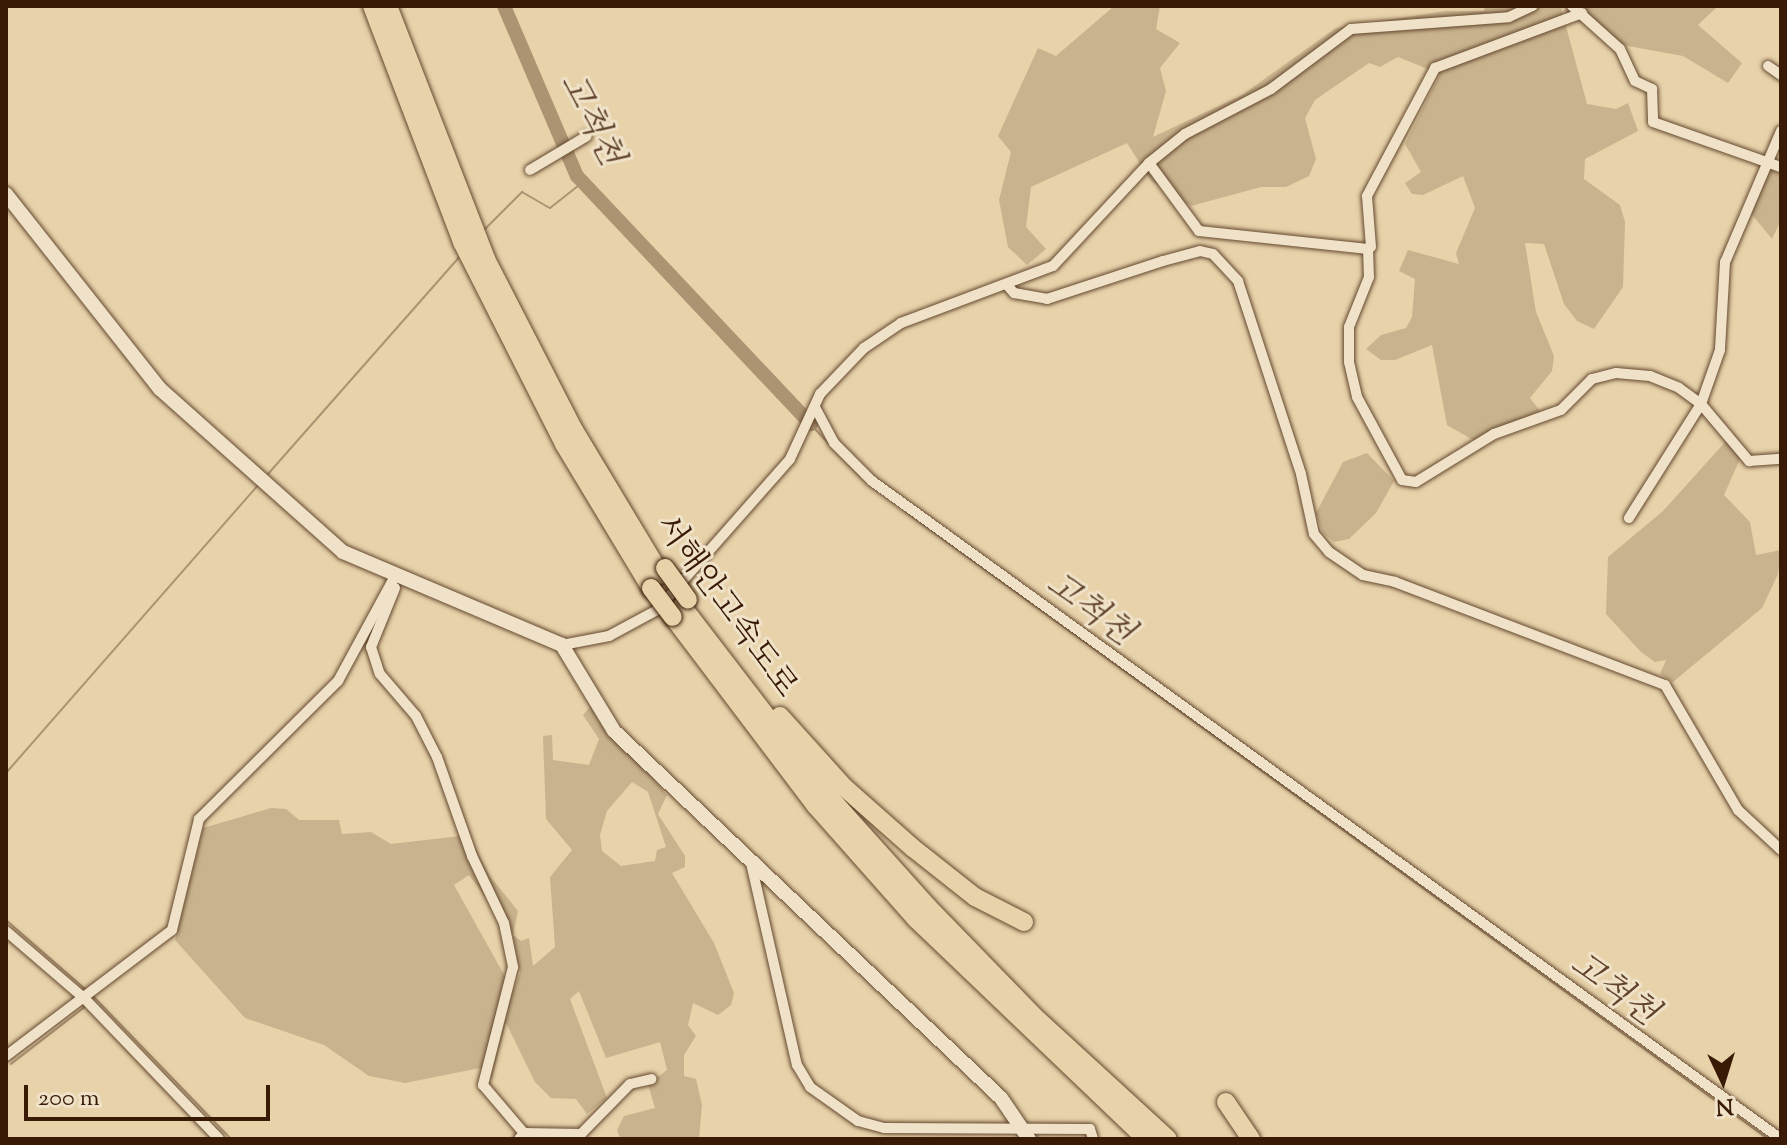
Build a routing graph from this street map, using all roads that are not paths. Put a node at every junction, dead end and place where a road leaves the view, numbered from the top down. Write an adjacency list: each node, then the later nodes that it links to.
1 (372, 6): 15 (highway, 서해안고속도로)
2 (388, 6): 15 (highway, 서해안고속도로)
3 (1533, 6): 11 (street)
4 (1572, 6): 5 (street)
5 (1582, 13): 10 (street); 16 (street)
6 (1768, 66): 7 (street)
7 (1781, 75)
8 (1781, 131): 10 (street)
9 (584, 138): 13 (street)
10 (1768, 162): 12 (street); 19 (street)
11 (1149, 163): 18 (street); 19 (street)
12 (1781, 167)
13 (530, 170)
14 (6, 194): 24 (street)
15 (467, 236): 17 (highway, 서해안고속도로)
16 (1371, 247)
17 (481, 265): 23 (highway, 서해안고속도로); 23 (highway, 서해안고속도로)
18 (1007, 285): 20 (street); 27 (street)
19 (1701, 404): 21 (street); 22 (street)
20 (814, 412): 26 (street); 42 (street)
21 (1781, 459)
22 (1629, 518)
23 (659, 577): 25 (highway, 서해안고속도로, bridge)
24 (396, 578): 26 (street); 31 (street); 36 (street)
25 (681, 607): 29 (highway); 39 (highway, 서해안고속도로); 40 (highway, 서해안고속도로)
26 (562, 645): 28 (street)
27 (1781, 850)
28 (751, 863): 35 (street); 35 (street)
29 (1024, 922)
30 (6, 931): 31 (street)
31 (89, 998): 32 (street); 37 (street)
32 (6, 1056)
33 (651, 1079): 36 (street)
34 (1226, 1102): 41 (highway)
35 (1027, 1134): 38 (street)
36 (521, 1136)
37 (219, 1139)
38 (1093, 1139)
39 (1146, 1139)
40 (1168, 1139)
41 (1251, 1139)
42 (1781, 1139)

